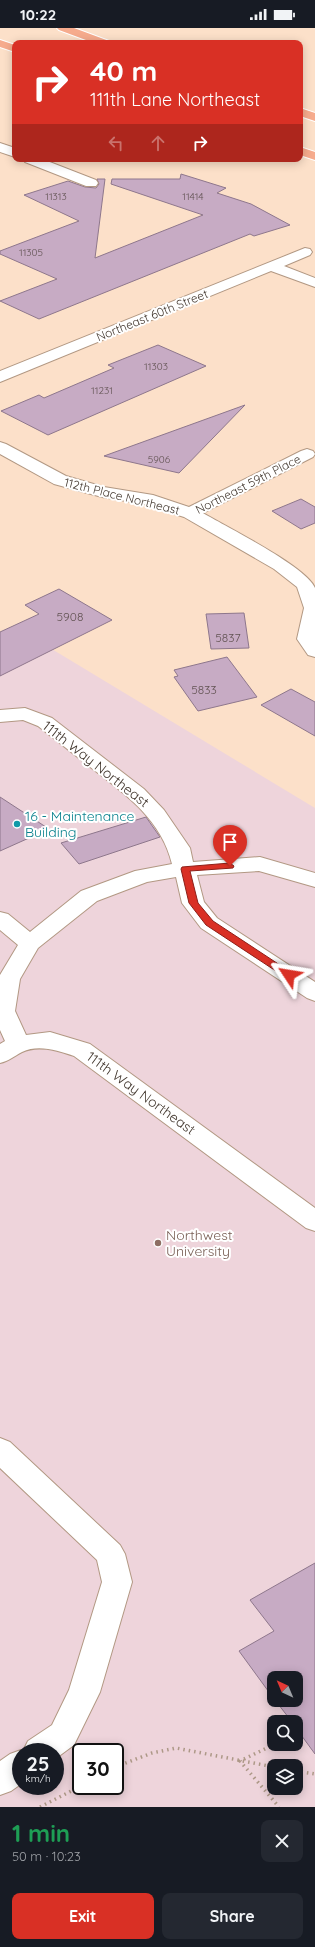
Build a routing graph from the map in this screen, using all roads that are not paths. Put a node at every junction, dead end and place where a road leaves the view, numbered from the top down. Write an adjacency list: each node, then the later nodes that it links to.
1 (63, 28): 2 (highway)
2 (97, 40)
3 (0, 43): 4 (highway)
4 (12, 48)
5 (303, 113): 6 (highway)
6 (315, 117)
7 (0, 147): 8 (street)
8 (12, 152)
9 (303, 152): 10 (highway)
10 (315, 156)
11 (38, 162): 12 (street)
12 (91, 183)
13 (305, 252): 14 (street, Northeast 60th Street)
14 (272, 266): 15 (street); 16 (street, Northeast 60th Street)
15 (315, 283)
16 (0, 378)
17 (0, 448): 19 (street, 112th Place Northeast)
18 (307, 454): 19 (street, Northeast 59th Place)
19 (190, 513): 20 (street, 112th Place Northeast)
20 (315, 651)
21 (0, 716): 22 (street, 111th Way Northeast)
22 (185, 869): 23 (street); 25 (street); 26 (street, 111th Way Northeast)
23 (315, 880)
24 (0, 919): 25 (street)
25 (30, 943): 27 (street, 111th Way Northeast)
26 (315, 993)
27 (9, 1050): 28 (street, 111th Way Northeast)
28 (315, 1221)
29 (0, 1450): 30 (street)
30 (52, 1743)
31 (12, 1771): 32 (street)
32 (0, 1780)

